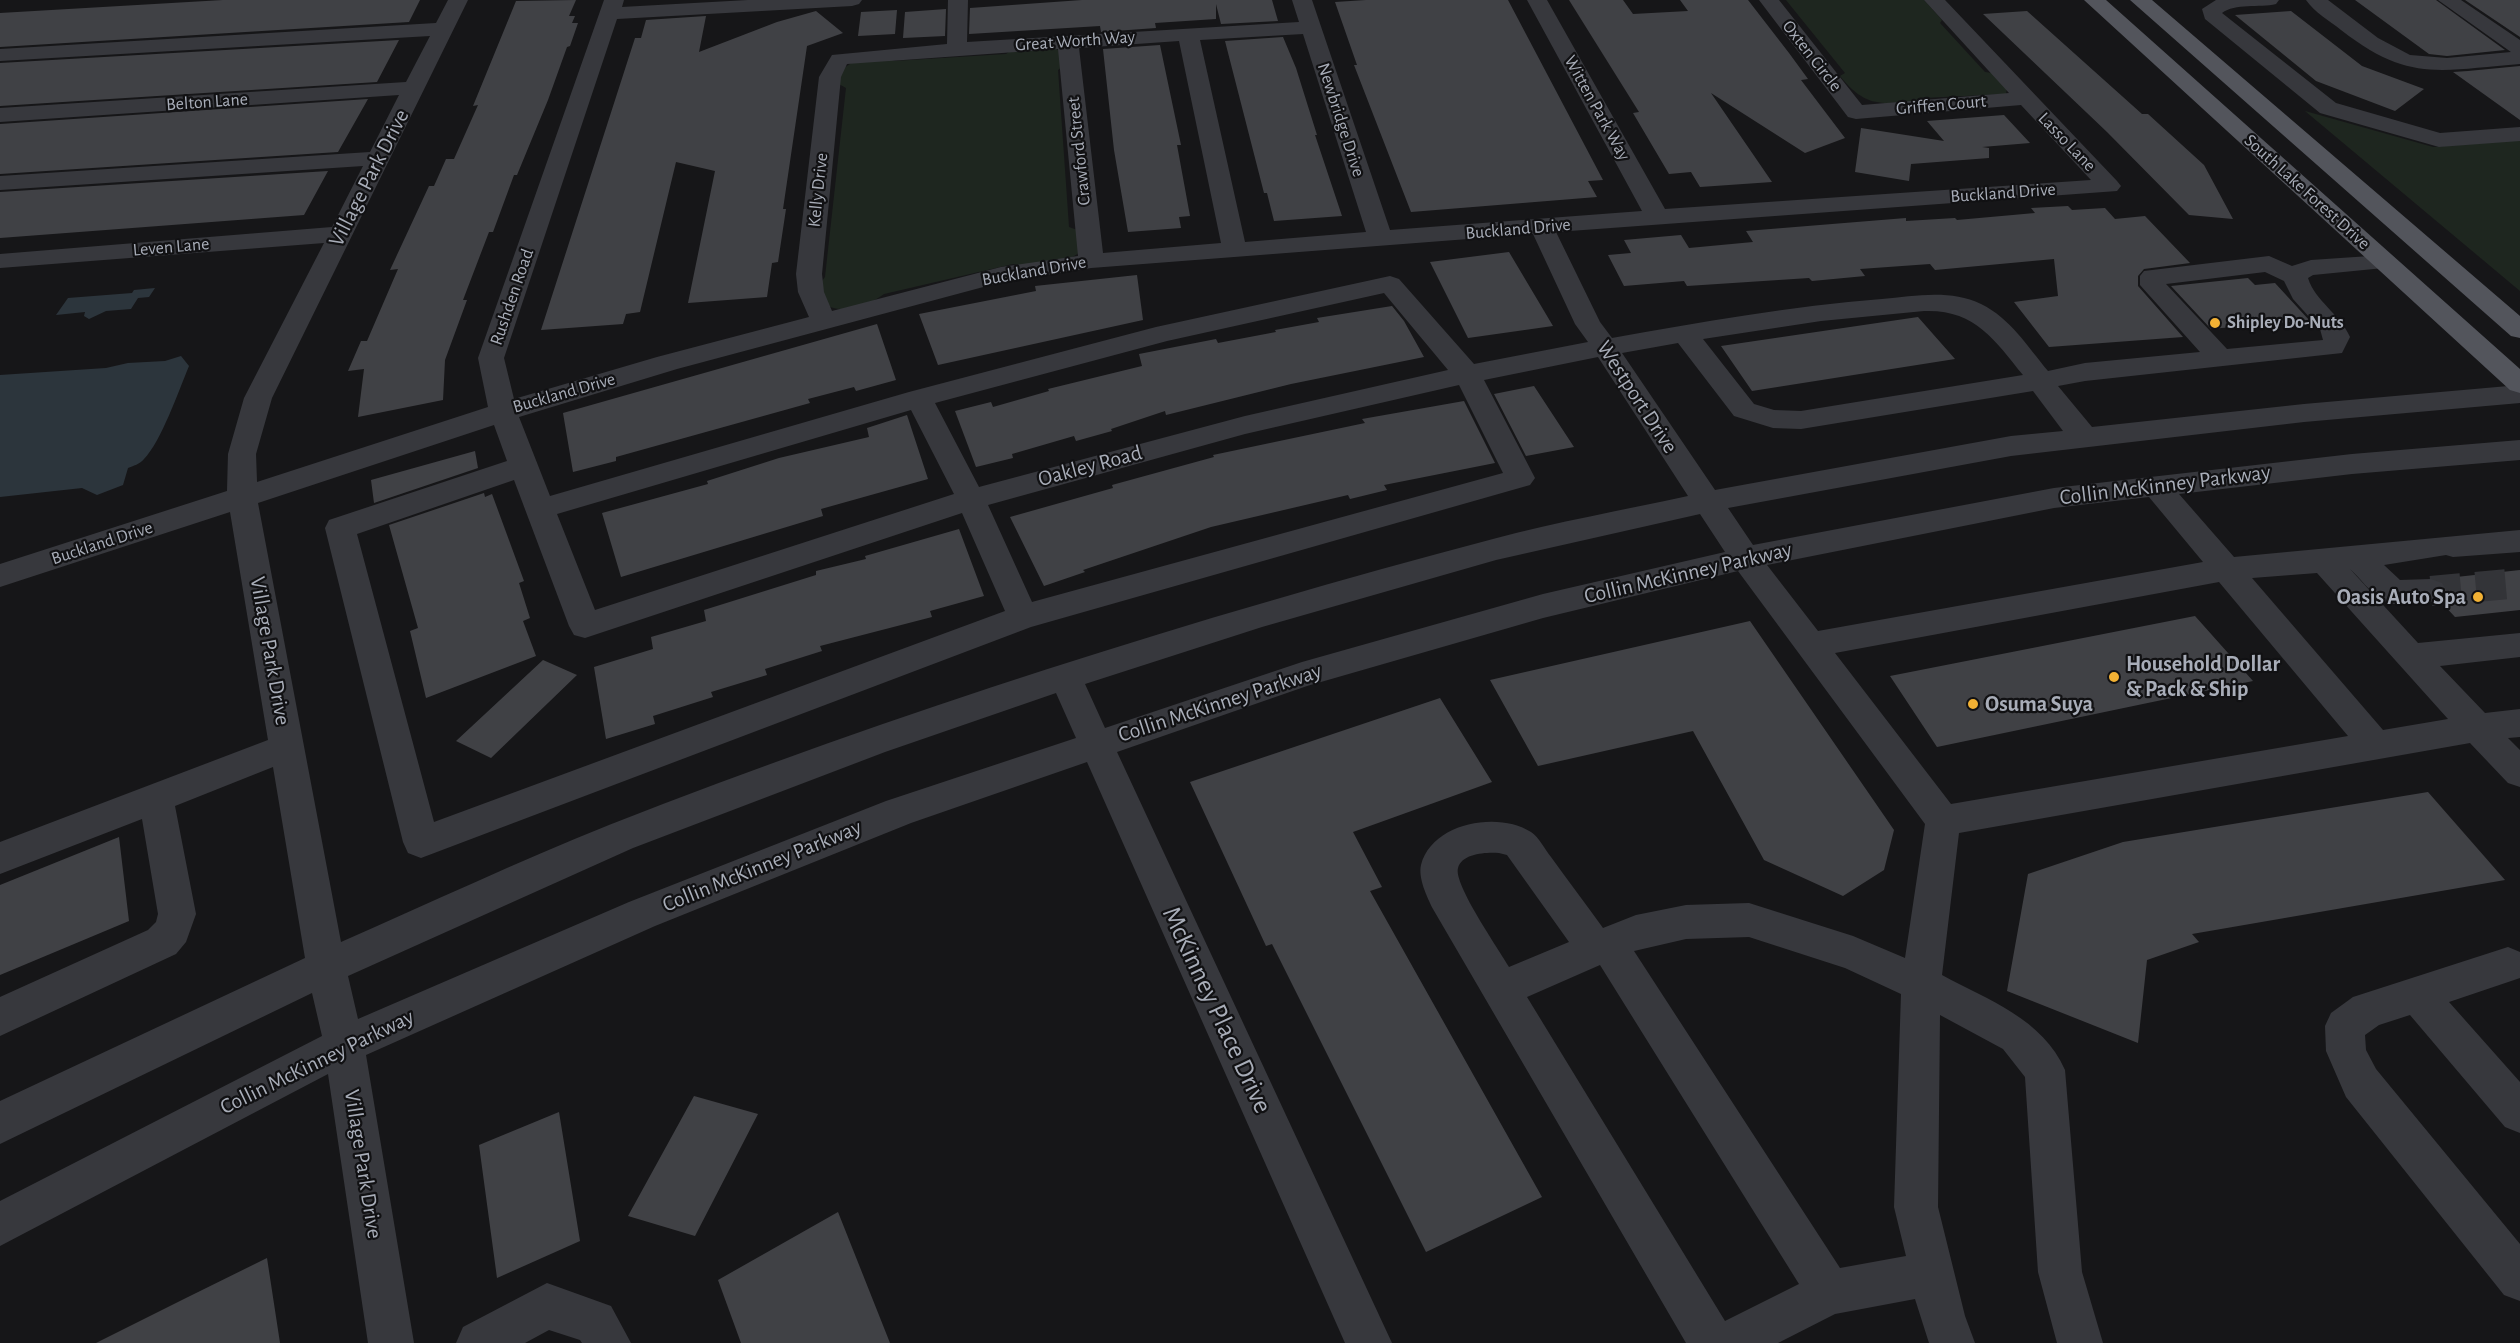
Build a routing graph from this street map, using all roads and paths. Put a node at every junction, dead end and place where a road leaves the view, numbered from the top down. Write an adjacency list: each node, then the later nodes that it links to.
1 (458, 0): 16 (street, Village Park Drive)
2 (852, 0): 14 (street)
3 (958, 0): 19 (street)
4 (1302, 0): 15 (street, Newbridge Drive)
5 (1537, 0): 32 (street, Witten Park Way)
6 (1769, 0): 26 (street, Oxten Circle)
7 (1934, 0): 8 (street); 25 (street, Lasso Lane)
8 (1944, 0)
9 (2094, 0): 39 (main road, South Lake Forest Drive)
10 (2140, 0): 42 (main road, South Lake Forest Drive)
11 (2269, 0): 28 (street)
12 (2316, 0): 22 (street)
13 (2448, 0): 20 (street)
14 (611, 7): 51 (street, Rushden Road)
15 (1311, 27): 17 (street, Great Worth Way); 35 (street, Newbridge Drive)
16 (444, 29): 21 (street); 24 (street, Village Park Drive)
17 (1188, 34): 18 (street, Great Worth Way); 36 (street)
18 (1068, 42): 19 (street, Great Worth Way); 38 (street, Crawford Street)
19 (957, 49): 23 (street, Great Worth Way)
20 (2520, 49)
21 (0, 55)
22 (2520, 58)
23 (839, 59): 41 (street, Kelly Drive)
24 (414, 88): 27 (street, Belton Lane); 29 (street, Village Park Drive)
25 (2026, 98): 26 (street, Griffen Court); 31 (street, Lasso Lane)
26 (1856, 112)
27 (0, 115)
28 (2520, 134)
29 (379, 158): 30 (street); 34 (street, Village Park Drive)
30 (0, 183)
31 (2109, 186): 32 (street, Buckland Drive)
32 (1657, 217): 33 (street, Buckland Drive)
33 (1542, 228): 35 (street, Buckland Drive); 44 (street, Westport Drive)
34 (341, 234): 37 (street, Leven Lane); 57 (street, Village Park Drive)
35 (1381, 240): 36 (street, Buckland Drive)
36 (1235, 250): 38 (street, Buckland Drive)
37 (0, 261)
38 (1091, 261): 41 (street, Buckland Drive)
39 (2385, 262): 40 (street); 48 (main road, South Lake Forest Drive)
40 (2295, 277): 45 (street); 45 (street)
41 (823, 320): 51 (street, Buckland Drive)
42 (2520, 330)
43 (1685, 334): 44 (street, Oakley Road); 47 (street, Oakley Road); 47 (street)
44 (1605, 347): 46 (street, Oakley Road); 59 (street, Westport Drive)
45 (2219, 357): 47 (street)
46 (1467, 374): 50 (street); 58 (street, Oakley Road); 68 (street)
47 (2042, 381): 52 (street, Oakley Road)
48 (2520, 384)
49 (2520, 394): 52 (street)
50 (919, 398): 58 (street); 60 (street)
51 (502, 412): 54 (street, Rushden Road); 57 (street, Buckland Drive)
52 (2084, 437): 59 (street)
53 (2520, 450): 56 (street, Collin McKinney Parkway)
54 (524, 466): 60 (street, Rushden Road); 68 (street)
55 (2520, 468): 56 (street)
56 (2169, 485): 63 (street, Collin McKinney Parkway); 65 (street)
57 (242, 497): 66 (street, Buckland Drive); 78 (street, Village Park Drive)
58 (971, 499): 68 (street); 69 (street, Oakley Road)
59 (1706, 502): 63 (street, Westport Drive); 73 (street)
60 (540, 509): 69 (street, Rushden Road)
61 (2520, 541): 62 (street)
62 (2356, 557): 64 (street); 67 (street)
63 (1745, 558): 70 (street, Westport Drive); 76 (street, Collin McKinney Parkway)
64 (2324, 561): 65 (street); 72 (street)
65 (2226, 568): 70 (street); 77 (street)
66 (0, 576)
67 (2431, 591)
68 (1023, 617)
69 (585, 626)
70 (1810, 645): 81 (street, Westport Drive)
71 (2520, 645): 72 (street)
72 (2411, 656): 75 (street)
73 (1065, 677): 76 (street, McKinney Place Drive); 84 (street)
74 (2520, 723): 75 (street)
75 (2478, 728): 77 (street); 79 (street)
76 (1095, 744): 90 (street, Collin McKinney Parkway); 100 (street, McKinney Place Drive)
77 (2376, 746): 81 (street)
78 (287, 747): 80 (street); 84 (street, Village Park Drive)
79 (2520, 773)
80 (156, 798): 82 (street); 89 (street)
81 (1943, 821): 86 (street)
82 (0, 858)
83 (1602, 946): 86 (street); 87 (street); 87 (street); 96 (street)
84 (326, 967): 90 (street, Village Park Drive); 92 (street)
85 (2516, 968): 88 (street)
86 (1921, 984): 94 (street); 104 (street)
87 (1501, 989): 101 (street)
88 (2417, 994): 91 (street); 95 (street)
89 (0, 1017)
90 (344, 1045): 93 (street, Collin McKinney Parkway); 97 (street, Village Park Drive)
91 (2520, 1113)
92 (0, 1123)
93 (0, 1224)
94 (1932, 1274): 96 (street); 103 (street)
95 (2520, 1279)
96 (1830, 1292): 102 (street)
97 (391, 1343)
98 (479, 1343): 99 (street)
99 (608, 1343)
100 (1369, 1343)
101 (1712, 1343)
102 (1730, 1343)
103 (1952, 1343)
104 (2080, 1343)

